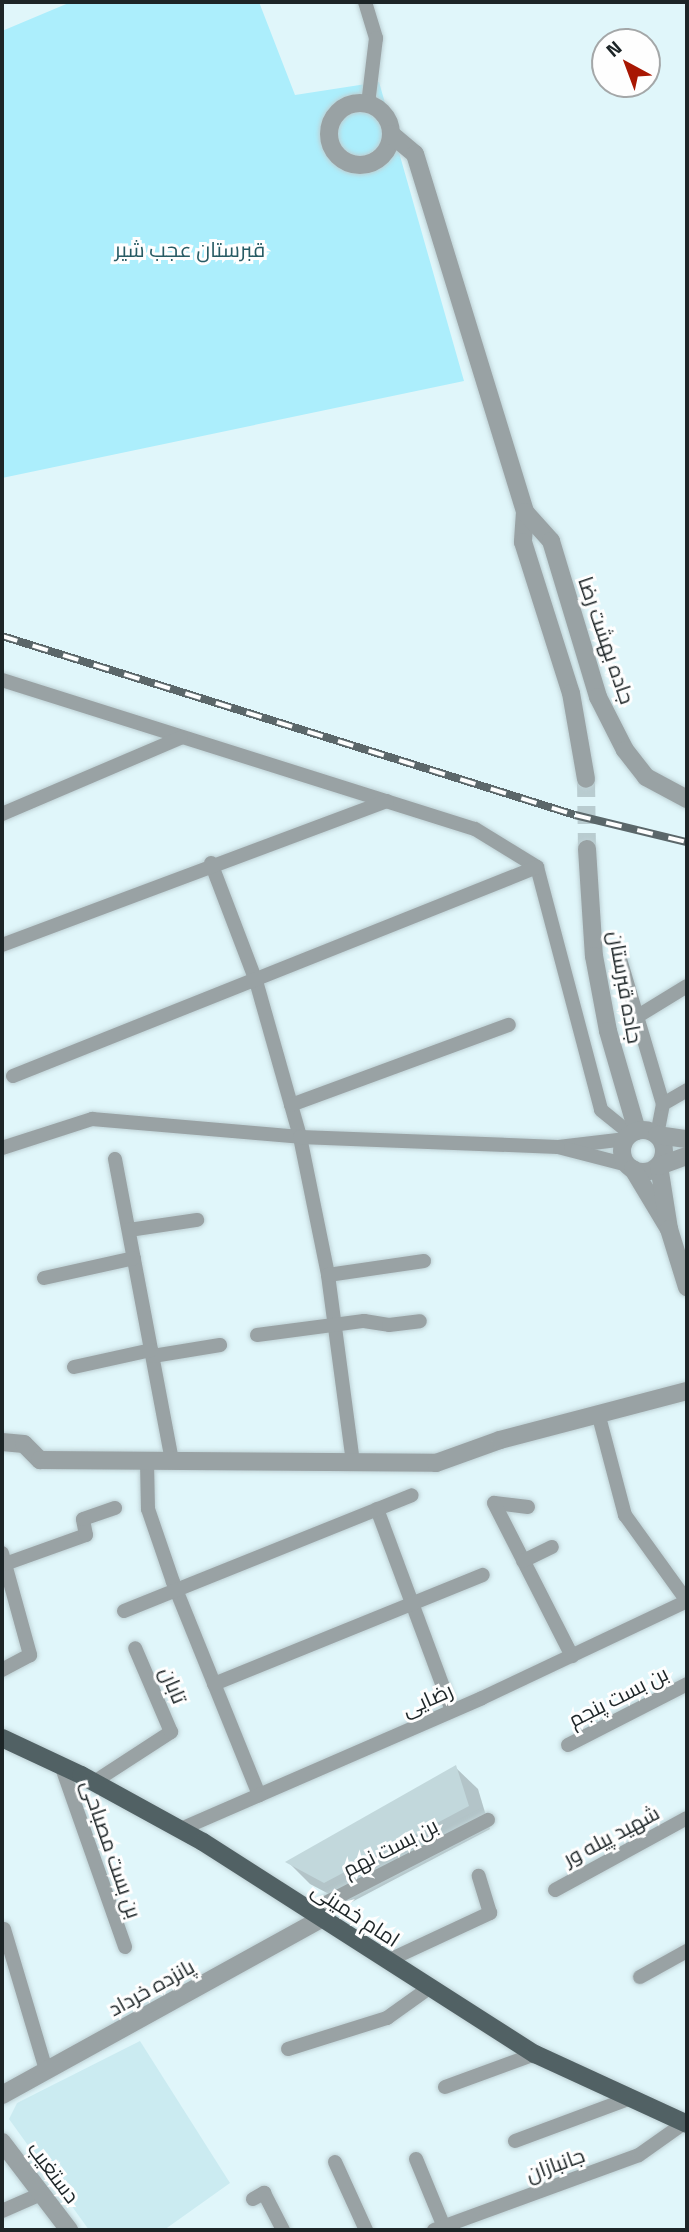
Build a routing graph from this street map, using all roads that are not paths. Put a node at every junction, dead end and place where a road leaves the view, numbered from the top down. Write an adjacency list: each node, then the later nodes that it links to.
1 (365, 2): 2 (street)
2 (368, 104): 3 (street); 3 (street)
3 (391, 134): 4 (street)
4 (525, 512): 7 (street); 8 (street, جاده بهشت رضا)
5 (2, 680): 6 (street)
6 (180, 738): 9 (street); 10 (street)
7 (586, 779)
8 (687, 799)
9 (387, 800): 12 (street); 13 (street)
10 (2, 814)
11 (587, 849): 24 (street, جاده قبرستان)
12 (211, 863): 14 (street); 16 (street)
13 (537, 867): 16 (street); 24 (street)
14 (2, 945)
15 (620, 959): 18 (street)
16 (256, 981): 20 (street); 23 (street)
17 (687, 986): 18 (street)
18 (638, 1016): 22 (street)
19 (509, 1025): 23 (street)
20 (13, 1076)
21 (687, 1090): 22 (street)
22 (663, 1104): 25 (street)
23 (291, 1105): 26 (street)
24 (631, 1135): 25 (street); 28 (street); 33 (street)
25 (657, 1135): 27 (street); 32 (street)
26 (300, 1137): 28 (street); 29 (street); 39 (street)
27 (687, 1139)
28 (558, 1147): 33 (street)
29 (2, 1148)
30 (687, 1156): 32 (street)
31 (115, 1159): 36 (street)
32 (659, 1166): 33 (street); 35 (street)
33 (630, 1167): 35 (street)
34 (197, 1220): 36 (street)
35 (669, 1229): 41 (street)
36 (129, 1230): 37 (street)
37 (134, 1258): 40 (street); 46 (street)
38 (424, 1261): 39 (street)
39 (328, 1275): 43 (street)
40 (44, 1278)
41 (687, 1287)
42 (420, 1321): 43 (street)
43 (335, 1323): 44 (street); 53 (street)
44 (257, 1335)
45 (220, 1345): 46 (street)
46 (152, 1353): 47 (street); 52 (street)
47 (74, 1367)
48 (687, 1391): 49 (street)
49 (598, 1413): 53 (street); 63 (street)
50 (2, 1443): 51 (street)
51 (147, 1462): 52 (street); 62 (street)
52 (172, 1462): 53 (street)
53 (353, 1462)
54 (412, 1495): 57 (street)
55 (115, 1507): 59 (street)
56 (528, 1507): 60 (street)
57 (377, 1508): 62 (street); 64 (street)
58 (552, 1548): 60 (street)
59 (3, 1558): 68 (street)
60 (523, 1561): 67 (street)
61 (483, 1575): 64 (street)
62 (175, 1589): 65 (street); 69 (street)
63 (687, 1601): 67 (street, رضایی)
64 (413, 1604): 69 (street); 71 (street)
65 (124, 1611)
66 (135, 1648): 75 (street, تابان)
67 (572, 1656): 71 (street, رضایی)
68 (2, 1670)
69 (214, 1684): 76 (street)
70 (687, 1684): 73 (street, بن بست پنجم)
71 (452, 1711): 76 (street, رضایی)
72 (2, 1738): 74 (main road, امام خمینی)
73 (568, 1745)
74 (61, 1765): 75 (main road, امام خمینی); 84 (street, بن بست مصباحی)
75 (94, 1782): 79 (main road, امام خمینی)
76 (258, 1796): 79 (street, رضایی)
77 (687, 1818): 81 (street, شهید پیله ور)
78 (488, 1820): 82 (street, بن بست نهم)
79 (181, 1829): 82 (main road, امام خمینی)
80 (479, 1876): 86 (street)
81 (555, 1889)
82 (316, 1915): 86 (main road, امام خمینی); 91 (street, پانزده خرداد)
83 (4, 1929): 91 (street)
84 (125, 1947)
85 (687, 1951): 87 (street)
86 (387, 1961): 88 (main road, امام خمینی)
87 (640, 1977)
88 (429, 1988): 89 (street); 90 (main road, امام خمینی)
89 (288, 2049)
90 (536, 2054): 92 (street); 94 (main road, امام خمینی)
91 (46, 2070): 93 (street, پانزده خرداد)
92 (445, 2087)
93 (2, 2095)
94 (628, 2099): 95 (main road, امام خمینی); 96 (street)
95 (686, 2123): 103 (street, جانبازان)
96 (515, 2141)
97 (2, 2142): 100 (street, دستغیب)
98 (416, 2159): 103 (street)
99 (335, 2162): 106 (street)
100 (41, 2194): 102 (street); 104 (street, دستغیب)
101 (253, 2199): 105 (street)
102 (2, 2211)
103 (439, 2229)
104 (69, 2230)
105 (283, 2230)
106 (366, 2230)

